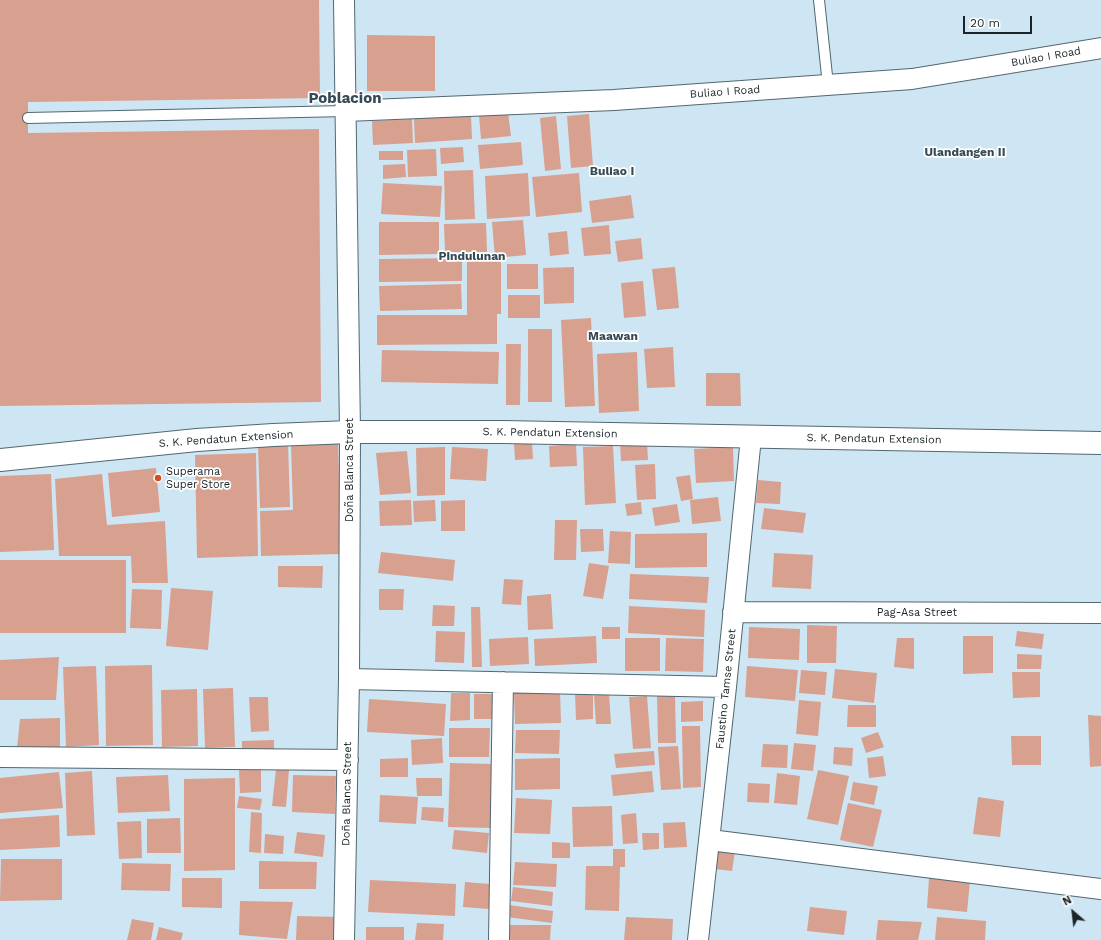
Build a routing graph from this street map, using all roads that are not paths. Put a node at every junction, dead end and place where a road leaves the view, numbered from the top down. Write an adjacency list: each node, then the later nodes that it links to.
1 (344, 0): 5 (street, Doña Blanca Street)
2 (820, 0): 4 (lane)
3 (1101, 48): 4 (street, Buliao I Road)
4 (828, 85): 5 (street, Buliao I Road)
5 (346, 111): 6 (lane); 7 (street, Doña Blanca Street)
6 (28, 118)
7 (350, 432): 8 (street, S. K. Pendatun Extension); 10 (street, S. K. Pendatun Extension); 13 (street, Doña Blanca Street)
8 (751, 437): 9 (street, S. K. Pendatun Extension); 11 (street, Faustino Tamse Street)
9 (1101, 443)
10 (0, 460)
11 (734, 612): 12 (street, Pag-Asa Street); 15 (street, Faustino Tamse Street)
12 (1101, 613)
13 (349, 679): 14 (street); 17 (street, Doña Blanca Street)
14 (503, 682): 15 (street); 21 (street)
15 (726, 686): 18 (street, Faustino Tamse Street)
16 (0, 757): 17 (street)
17 (348, 760): 20 (street, Doña Blanca Street)
18 (710, 840): 19 (street); 22 (street, Faustino Tamse Street)
19 (1101, 889)
20 (344, 940)
21 (499, 940)
22 (698, 940)

